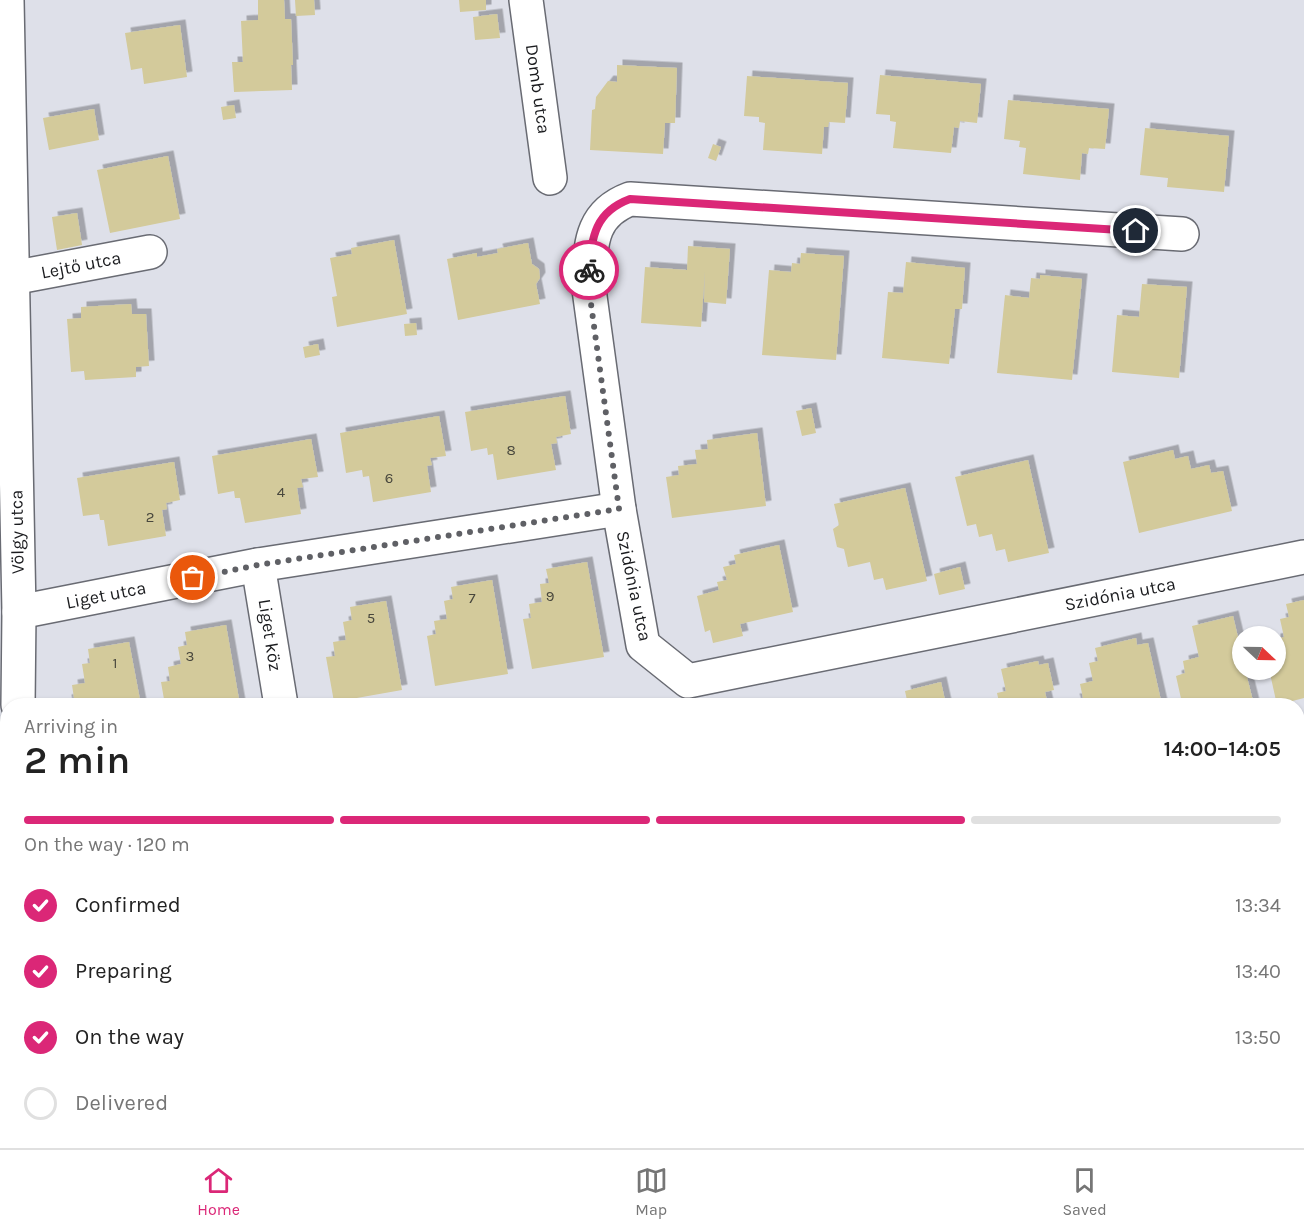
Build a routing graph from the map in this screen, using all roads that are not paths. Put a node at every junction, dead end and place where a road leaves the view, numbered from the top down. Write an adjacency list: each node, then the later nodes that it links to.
1 (7, 0): 6 (street, Völgy utca)
2 (526, 0): 3 (street, Domb utca)
3 (550, 178)
4 (1182, 234): 7 (street, Szidónia utca)
5 (150, 252): 6 (street, Lejtő utca)
6 (12, 278): 10 (street, Völgy utca)
7 (619, 509): 8 (street, Szidónia utca); 9 (street, Liget utca)
8 (1304, 557)
9 (258, 565): 10 (street, Liget utca); 12 (street, Liget köz)
10 (19, 612): 11 (street, Völgy utca)
11 (18, 698)
12 (280, 698)

